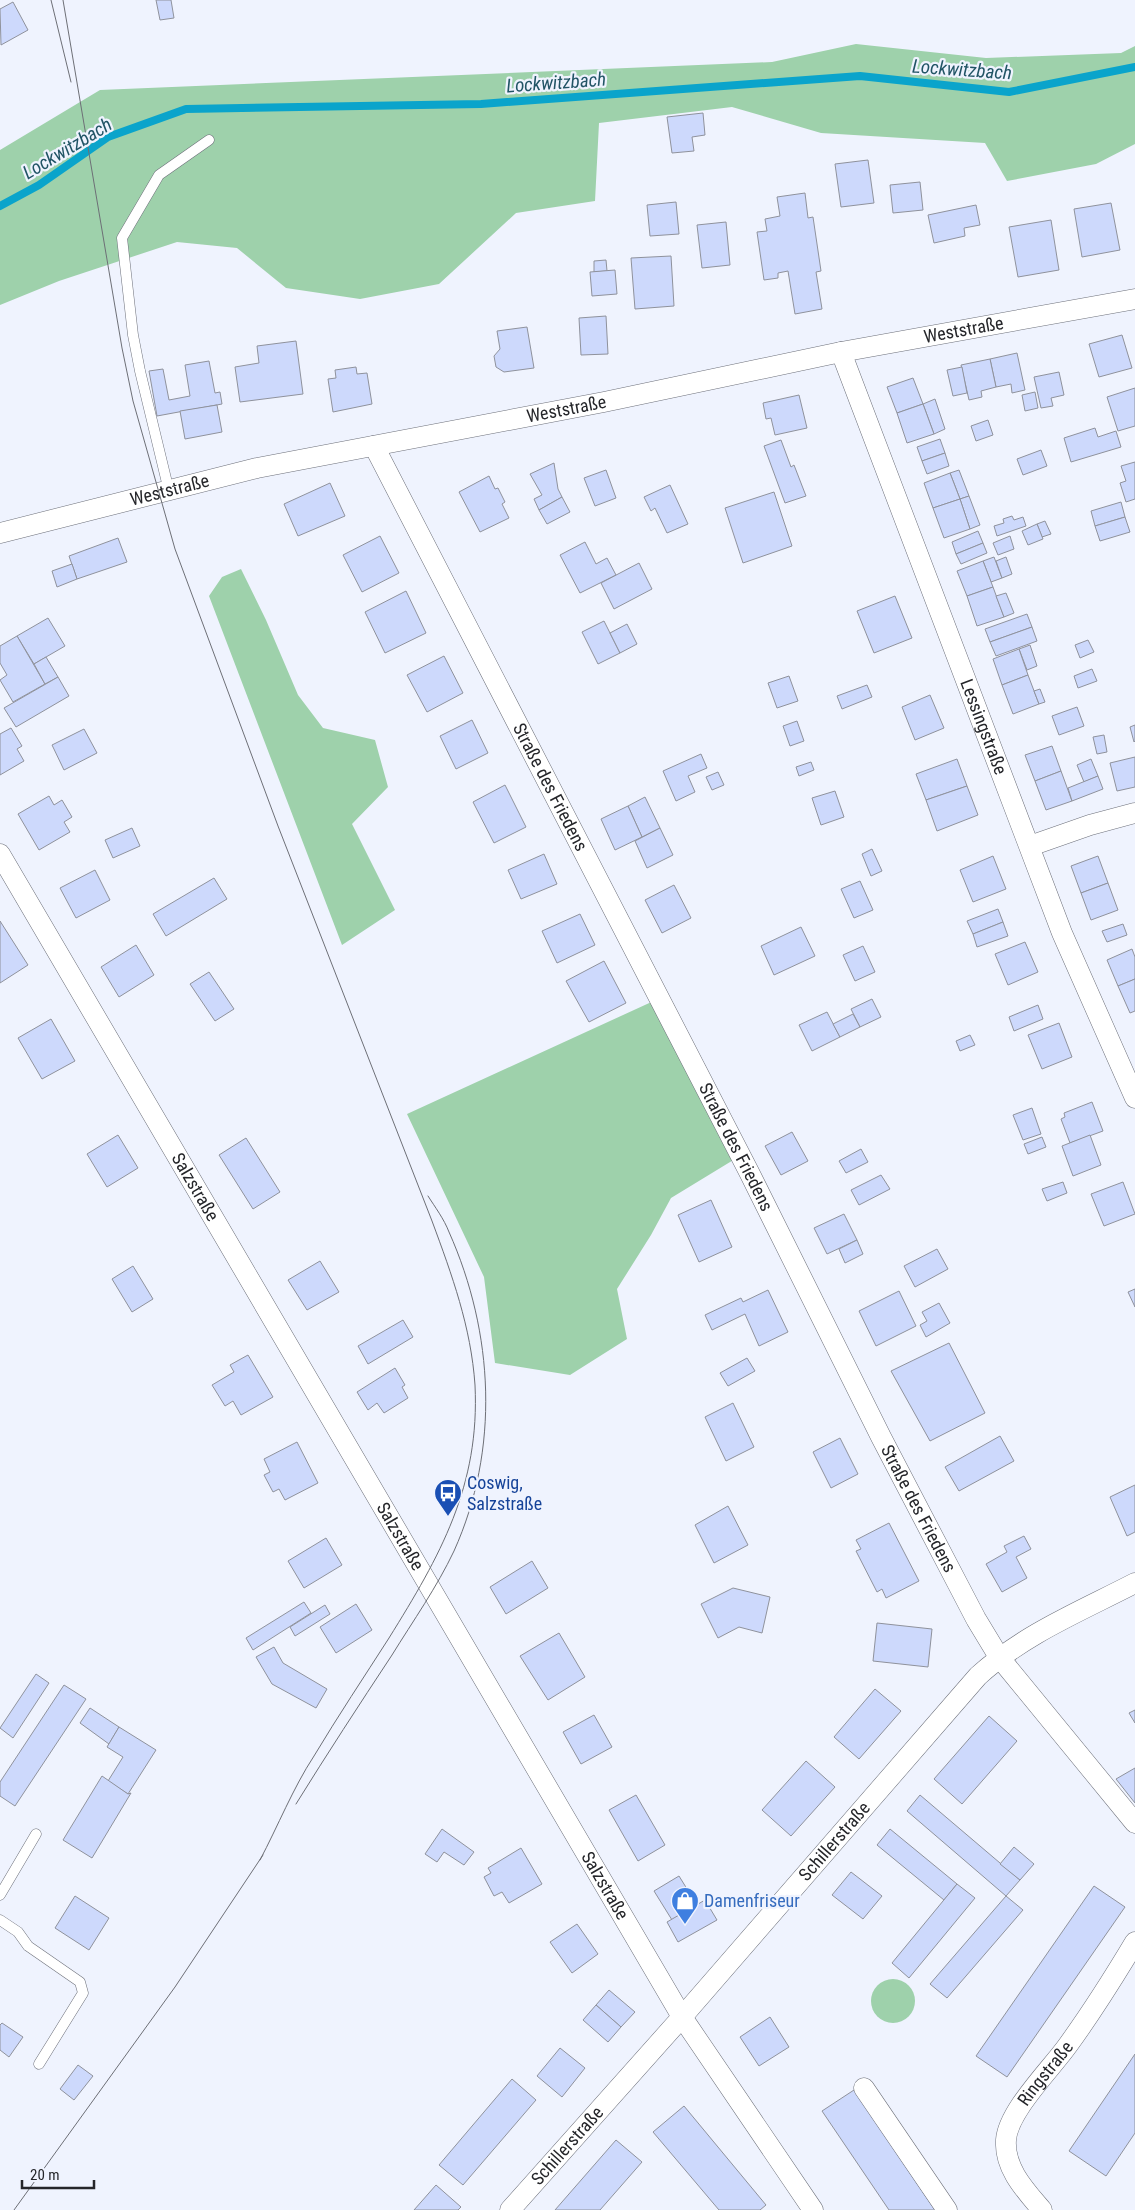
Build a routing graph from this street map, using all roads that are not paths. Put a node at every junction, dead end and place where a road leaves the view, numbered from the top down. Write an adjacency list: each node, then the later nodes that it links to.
1 (208, 140): 5 (lane)
2 (1135, 299): 3 (street, Weststraße)
3 (841, 352): 4 (street, Weststraße); 8 (street, Lessingstraße)
4 (374, 446): 5 (street, Weststraße); 12 (street, Straße des Friedens)
5 (169, 490): 6 (street, Weststraße)
6 (0, 533)
7 (1135, 813): 8 (street)
8 (1030, 846): 10 (street, Lessingstraße)
9 (0, 854): 18 (street, Salzstraße)
10 (1135, 1098)
11 (1135, 1583): 12 (street, Schillerstraße)
12 (999, 1657): 13 (street, Straße des Friedens); 18 (street, Schillerstraße)
13 (1135, 1824)
14 (36, 1834): 15 (lane)
15 (0, 1895)
16 (0, 1920): 19 (lane)
17 (1135, 1942): 24 (street, Ringstraße)
18 (682, 2017): 21 (street, Schillerstraße); 22 (street, Salzstraße)
19 (39, 2064)
20 (864, 2088): 23 (street)
21 (510, 2210)
22 (813, 2210)
23 (947, 2210)
24 (1042, 2210)

